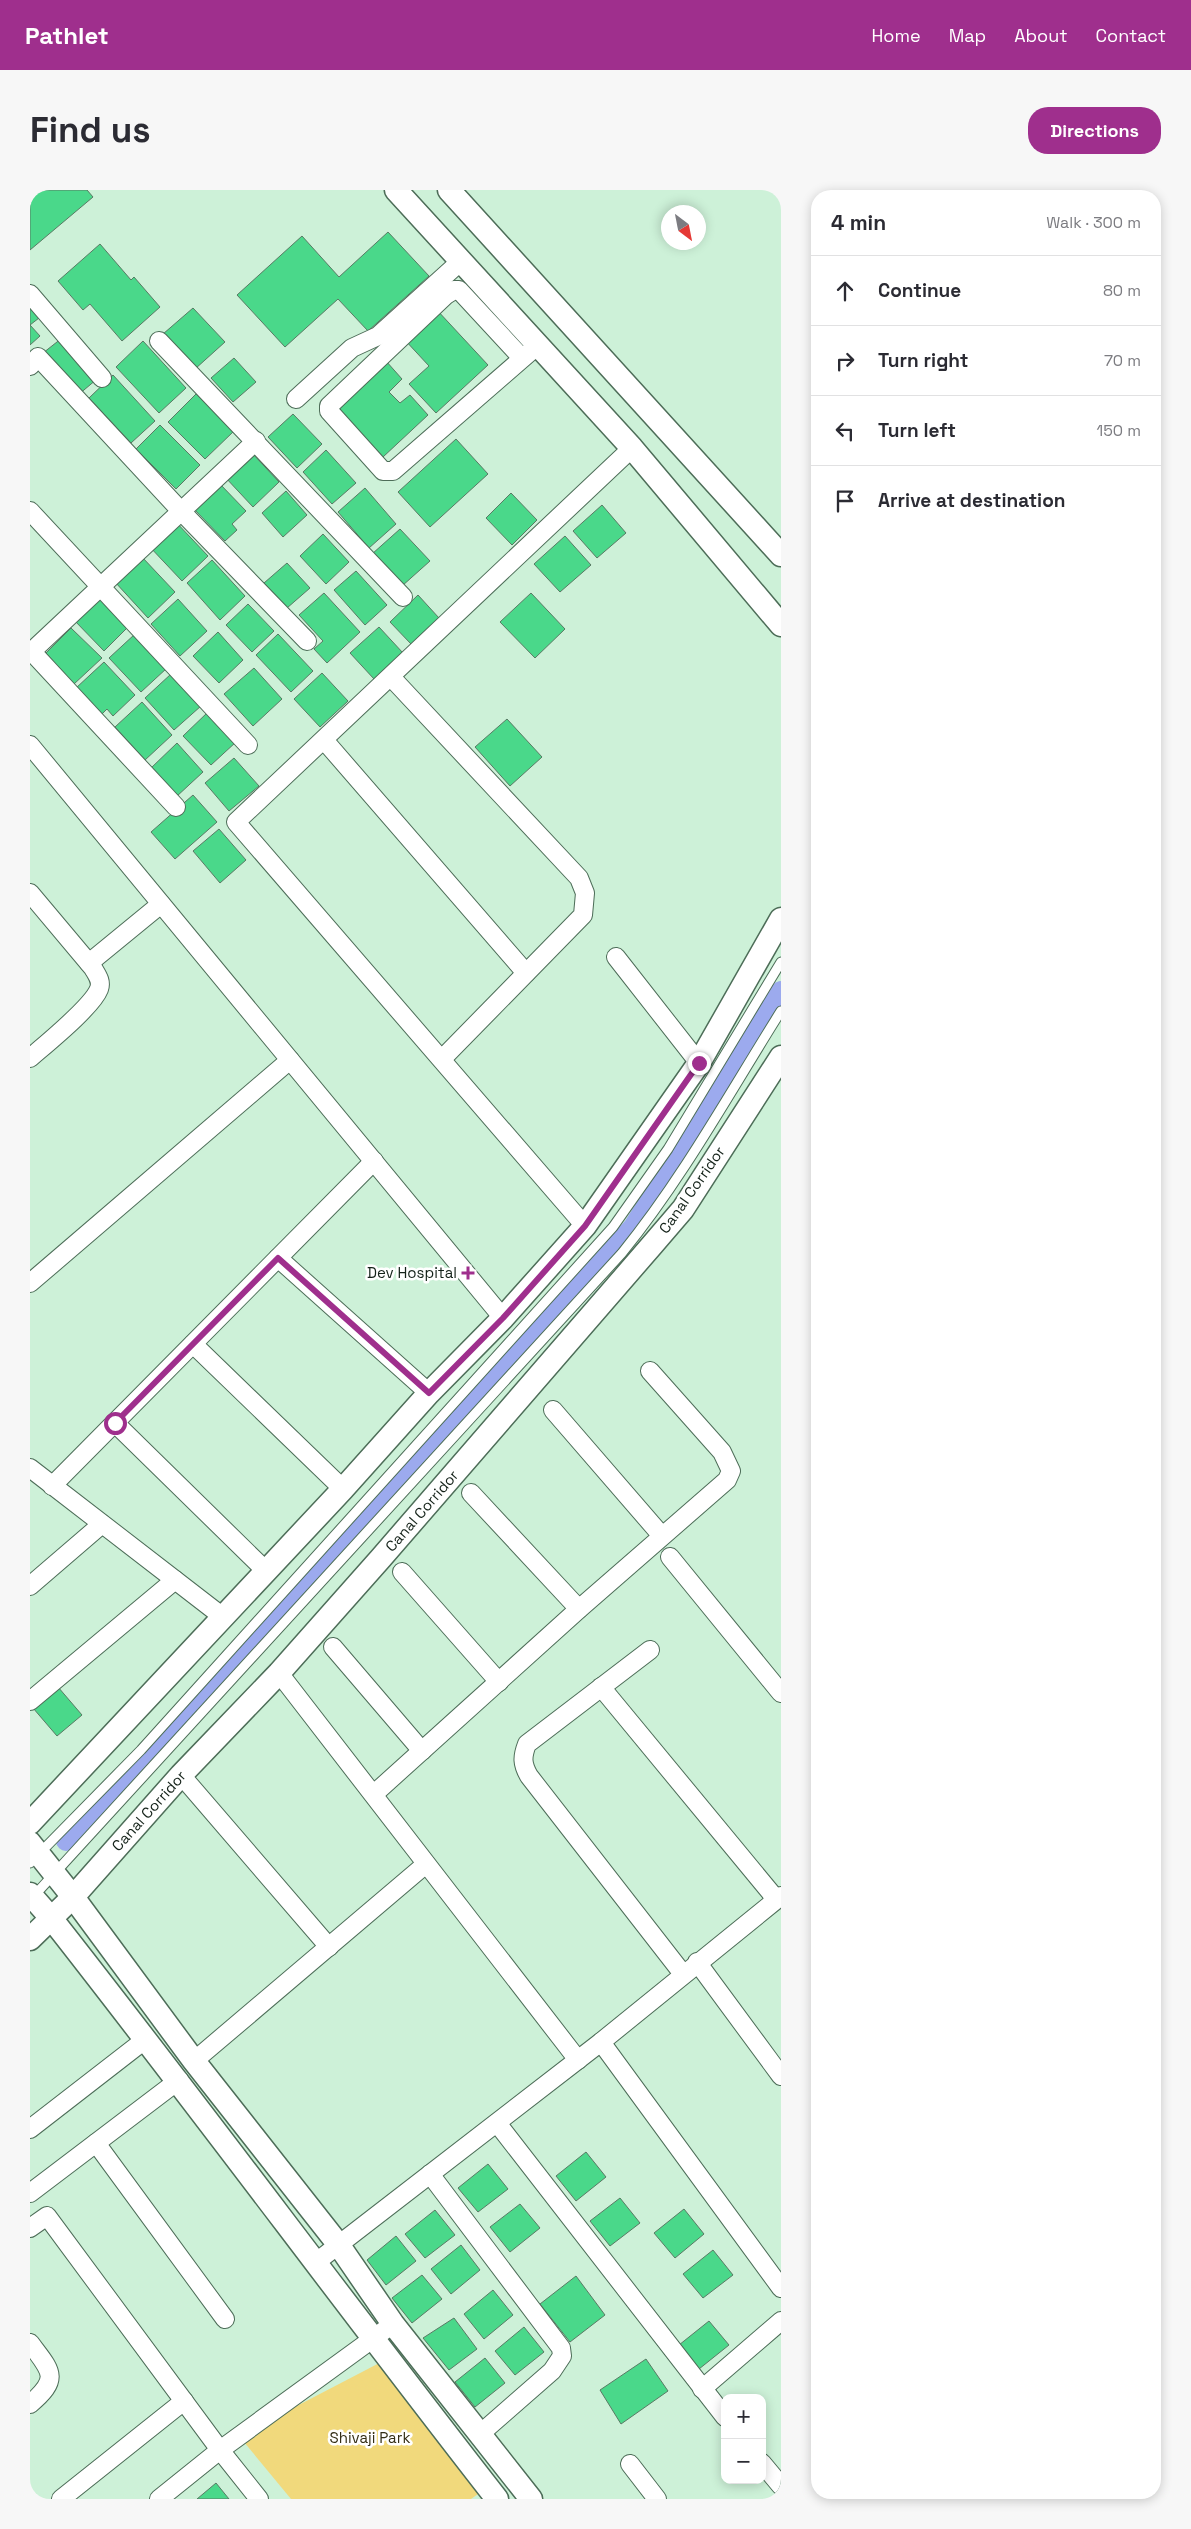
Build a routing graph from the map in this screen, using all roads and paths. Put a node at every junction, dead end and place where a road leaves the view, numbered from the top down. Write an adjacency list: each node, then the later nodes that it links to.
1 (396, 190): 3 (street)
2 (449, 190): 14 (street)
3 (461, 261): 6 (street); 9 (street)
4 (30, 294): 8 (street)
5 (159, 341): 10 (street)
6 (530, 352): 6 (street); 11 (street)
7 (30, 366): 12 (street)
8 (102, 378)
9 (296, 398)
10 (256, 441): 12 (street); 16 (street)
11 (632, 448): 17 (street); 20 (street)
12 (180, 510): 15 (street); 18 (street)
13 (31, 513): 15 (street)
14 (781, 555)
15 (100, 586): 19 (street); 22 (street)
16 (403, 598)
17 (781, 625)
18 (307, 641)
19 (31, 653): 24 (street)
20 (391, 677): 21 (street); 31 (street)
21 (324, 740): 31 (street); 35 (street)
22 (248, 744)
23 (30, 745): 26 (street)
24 (176, 807)
25 (30, 893): 30 (street)
26 (161, 904): 30 (street); 36 (street)
27 (781, 919): 37 (street)
28 (616, 957): 37 (street)
29 (781, 962): 72 (lane)
30 (89, 963): 34 (street)
31 (526, 973): 35 (street)
32 (781, 1011): 74 (lane)
33 (781, 1057): 63 (street, Canal Corridor)
34 (30, 1058)
35 (442, 1059): 39 (street)
36 (290, 1060): 38 (street); 41 (street)
37 (699, 1063): 39 (street)
38 (374, 1161): 40 (street); 42 (street)
39 (585, 1226): 42 (street)
40 (278, 1258): 43 (street); 45 (street)
41 (30, 1283)
42 (503, 1318): 45 (street)
43 (193, 1344): 47 (street); 50 (street)
44 (650, 1371): 53 (street)
45 (429, 1393): 50 (street)
46 (553, 1410): 53 (street)
47 (115, 1423): 49 (street); 55 (street)
48 (30, 1468): 49 (street)
49 (52, 1486): 52 (street)
50 (343, 1489): 55 (street)
51 (471, 1493): 59 (street)
52 (102, 1524): 57 (street); 58 (street)
53 (662, 1536): 59 (street)
54 (670, 1557): 66 (street)
55 (266, 1571): 60 (street)
56 (402, 1572): 64 (street)
57 (175, 1580): 60 (street); 67 (street)
58 (30, 1586)
59 (579, 1609): 64 (street)
60 (223, 1617): 71 (street)
61 (332, 1647): 68 (street)
62 (650, 1650): 65 (street)
63 (279, 1673): 69 (street, Canal Corridor); 70 (street)
64 (499, 1682): 68 (street)
65 (601, 1687): 76 (street); 82 (street)
66 (781, 1693)
67 (30, 1701)
68 (422, 1751): 70 (street)
69 (180, 1776): 75 (street, Canal Corridor); 80 (street)
70 (374, 1794): 73 (street)
71 (30, 1824)
72 (33, 1853): 74 (street)
73 (426, 1864): 80 (street); 86 (street)
74 (54, 1874): 75 (street); 77 (lane)
75 (73, 1897): 78 (street, Canal Corridor); 87 (street)
76 (779, 1897): 81 (street)
77 (31, 1898): 78 (street)
78 (52, 1918): 79 (street, Canal Corridor); 83 (street)
79 (30, 1939)
80 (329, 1947): 87 (street)
81 (697, 1962): 82 (street); 85 (street)
82 (683, 1974): 84 (street)
83 (146, 2039): 89 (street); 90 (street)
84 (600, 2042): 86 (street); 98 (street)
85 (775, 2055): 88 (street)
86 (578, 2060): 91 (street)
87 (194, 2061): 96 (street)
88 (781, 2076)
89 (179, 2080): 92 (street); 97 (street)
90 (32, 2122)
91 (497, 2123): 93 (street); 104 (street)
92 (96, 2143): 94 (street); 99 (street)
93 (430, 2174): 96 (street); 108 (street)
94 (30, 2193)
95 (30, 2228): 105 (street)
96 (338, 2244): 97 (street); 101 (street)
97 (315, 2263): 102 (street)
98 (781, 2288)
99 (225, 2320)
100 (781, 2321): 104 (street)
101 (393, 2324): 102 (street); 108 (street)
102 (372, 2339): 109 (street); 116 (street)
103 (30, 2343): 106 (street)
104 (702, 2389): 107 (street)
105 (184, 2401): 109 (street); 113 (street)
106 (30, 2404)
107 (721, 2412)
108 (480, 2434): 117 (street)
109 (220, 2450): 114 (street); 115 (street)
110 (630, 2464): 118 (street)
111 (766, 2468): 112 (street)
112 (781, 2486)
113 (61, 2499)
114 (159, 2499)
115 (259, 2499)
116 (497, 2499)
117 (531, 2499)
118 (658, 2499)

